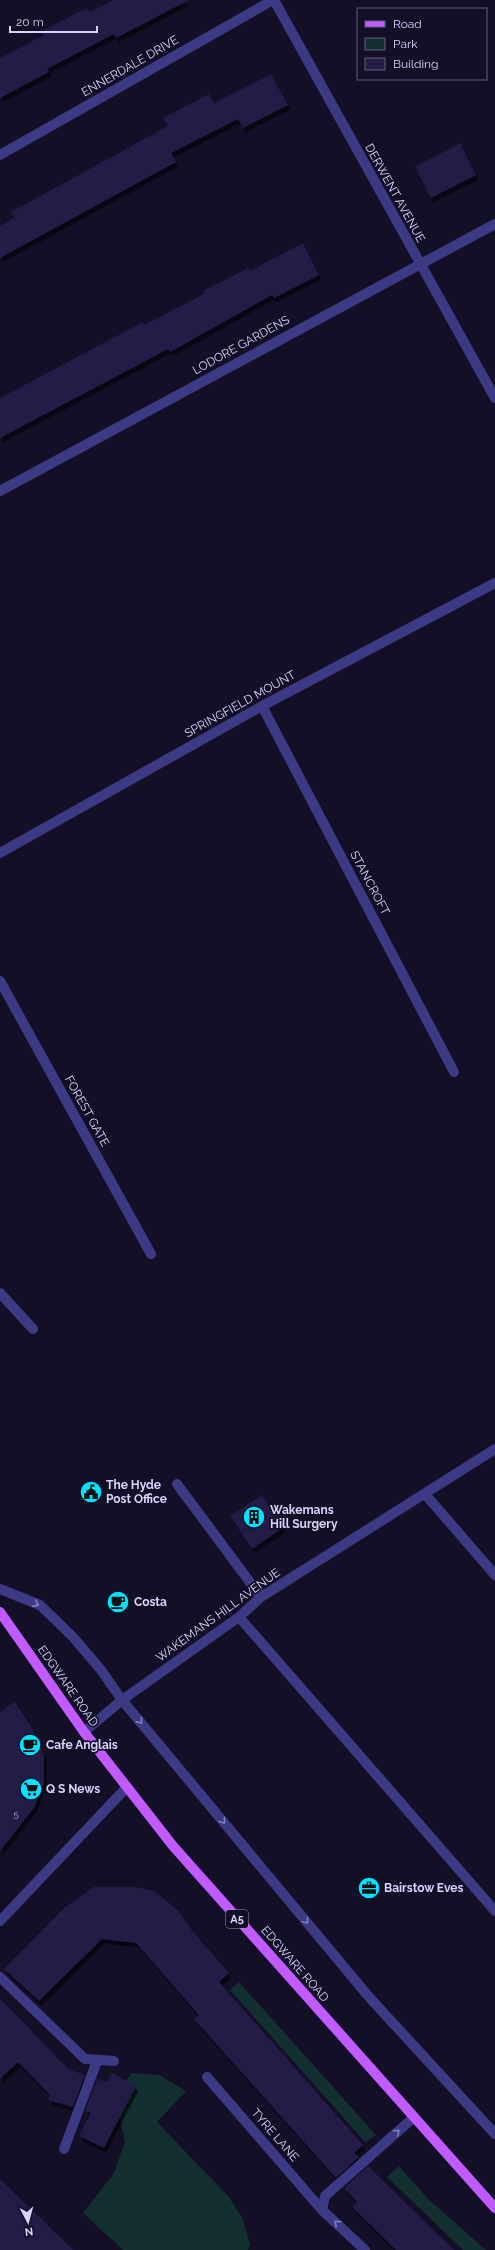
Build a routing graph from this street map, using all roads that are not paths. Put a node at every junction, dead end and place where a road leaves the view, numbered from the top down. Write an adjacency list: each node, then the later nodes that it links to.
1 (273, 0): 2 (street, ENNERDALE DRIVE); 4 (street, DERWENT AVENUE)
2 (0, 155)
3 (495, 224): 4 (street, LODORE GARDENS)
4 (419, 263): 5 (street, DERWENT AVENUE); 6 (street, LODORE GARDENS)
5 (495, 398)
6 (0, 492)
7 (495, 583): 8 (street, SPRINGFIELD MOUNT)
8 (262, 706): 9 (street, SPRINGFIELD MOUNT); 11 (street, STANCROFT)
9 (0, 853)
10 (0, 982): 12 (street, FOREST GATE)
11 (454, 1072)
12 (151, 1254)
13 (0, 1293): 14 (street)
14 (33, 1329)
15 (495, 1449): 17 (street, WAKEMANS HILL AVENUE)
16 (178, 1484): 20 (street)
17 (425, 1494): 18 (street); 20 (street, WAKEMANS HILL AVENUE)
18 (495, 1575)
19 (0, 1589): 23 (street, one-way to 23)
20 (261, 1597): 22 (street, WAKEMANS HILL AVENUE)
21 (0, 1612): 24 (main road, EDGWARE ROAD / A5)
22 (239, 1617): 23 (street, WAKEMANS HILL AVENUE); 26 (street)
23 (122, 1700): 24 (street, WAKEMANS HILL AVENUE); 33 (street, one-way to 33)
24 (84, 1732): 25 (main road, EDGWARE ROAD / A5)
25 (127, 1787): 27 (street); 32 (main road, EDGWARE ROAD / A5)
26 (495, 1911)
27 (0, 1922)
28 (0, 1977): 29 (street)
29 (96, 2061): 30 (street); 34 (street)
30 (114, 2061)
31 (208, 2077): 36 (street, TYRE LANE)
32 (413, 2118): 35 (main road, EDGWARE ROAD / A5); 36 (street, one-way to 32)
33 (495, 2134)
34 (64, 2150)
35 (495, 2208)
36 (322, 2210): 37 (street, TYRE LANE, one-way to 36)
37 (366, 2250)

